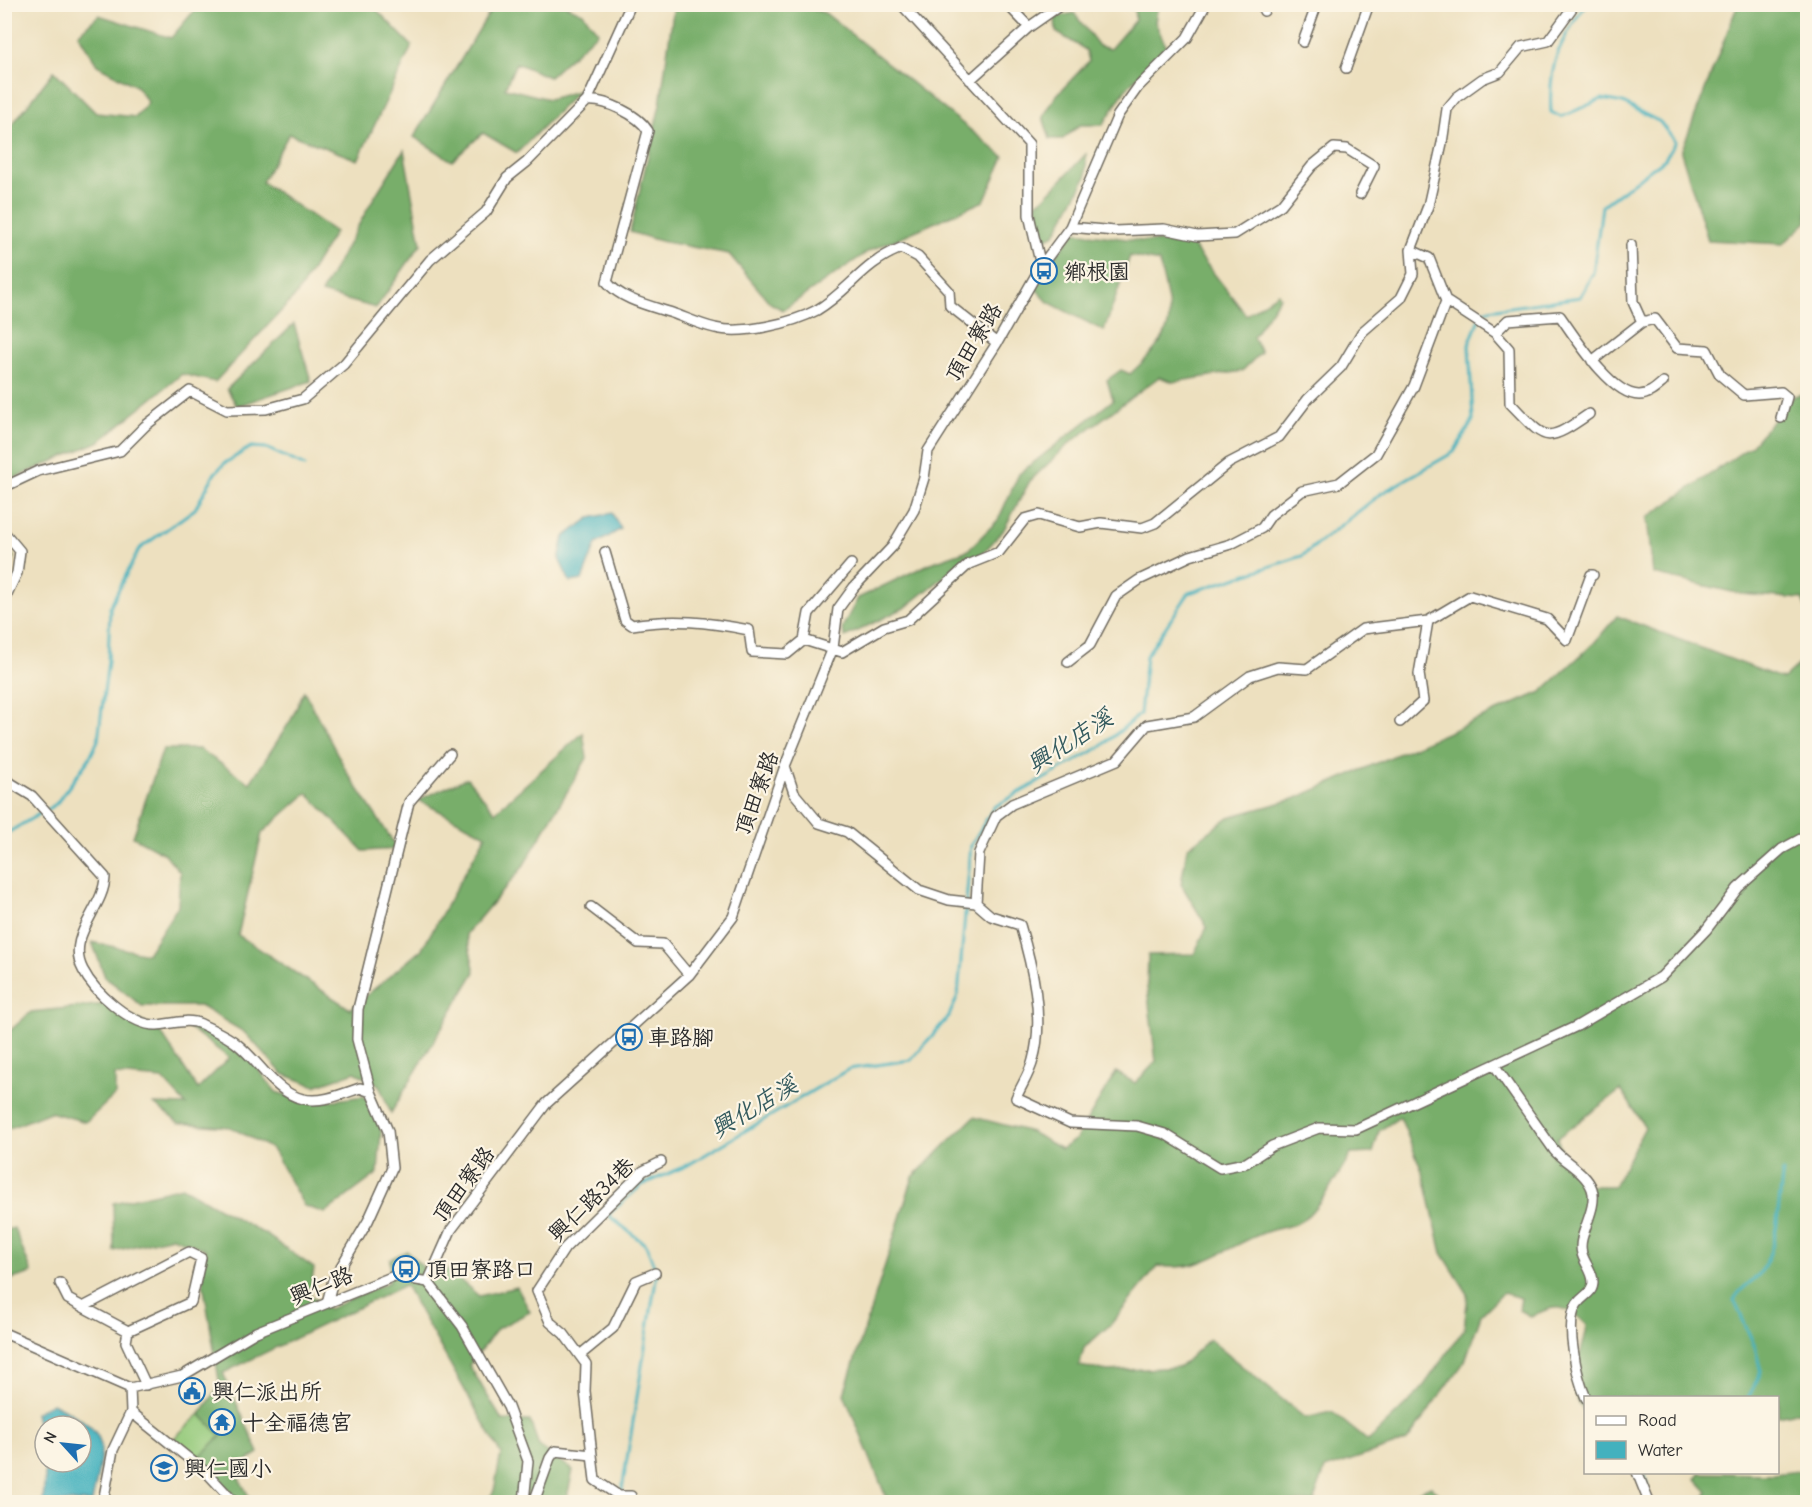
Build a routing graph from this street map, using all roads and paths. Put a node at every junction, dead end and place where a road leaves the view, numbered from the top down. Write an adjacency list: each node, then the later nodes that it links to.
1 (630, 4): 13 (street)
2 (901, 4): 12 (street)
3 (1007, 4): 9 (street)
4 (1062, 4): 9 (street)
5 (1206, 4): 15 (street, 頂田寮路)
6 (1317, 4): 10 (street)
7 (1369, 4): 11 (street)
8 (1575, 4): 17 (street)
9 (1029, 27): 12 (street)
10 (1303, 42)
11 (1346, 68)
12 (970, 80): 18 (street)
13 (587, 101): 22 (street); 27 (street)
14 (1360, 194): 15 (street)
15 (1070, 227): 18 (street, 頂田寮路)
16 (1631, 245): 20 (street)
17 (1411, 250): 19 (street); 35 (street)
18 (1041, 266): 22 (street, 頂田寮路)
19 (1446, 301): 21 (street); 36 (street)
20 (1642, 322): 23 (street); 26 (street)
21 (1496, 333): 23 (street); 25 (street)
22 (997, 344): 35 (street, 頂田寮路)
23 (1592, 361): 24 (street)
24 (1663, 382)
25 (1589, 414)
26 (1781, 418)
27 (4, 487)
28 (4, 532): 32 (street)
29 (605, 552): 34 (street)
30 (851, 564): 34 (street)
31 (1593, 575): 33 (street)
32 (4, 600)
33 (1428, 621): 37 (street); 42 (street)
34 (804, 640): 35 (street)
35 (833, 648): 39 (street, 頂田寮路)
36 (1068, 662)
37 (1400, 722)
38 (450, 754): 46 (street)
39 (786, 766): 42 (street); 44 (street, 頂田寮路)
40 (4, 779): 46 (street)
41 (1808, 835): 45 (street)
42 (976, 903): 45 (street)
43 (591, 907): 44 (street)
44 (689, 975): 49 (street, 頂田寮路)
45 (1495, 1066): 58 (street)
46 (371, 1092): 51 (street)
47 (661, 1162): 55 (street, 興仁路34巷)
48 (654, 1273): 55 (street)
49 (428, 1282): 51 (street, 興仁路); 66 (street)
50 (60, 1283): 52 (street)
51 (327, 1303): 56 (street, 興仁路)
52 (83, 1307): 53 (street); 53 (street)
53 (128, 1331): 56 (street)
54 (4, 1333): 57 (street)
55 (580, 1355): 60 (street, 興仁路34巷)
56 (146, 1384): 57 (street, 興仁路)
57 (130, 1388): 59 (street)
58 (1586, 1396)
59 (131, 1412): 64 (street); 65 (street)
60 (592, 1455): 62 (street, 興仁路34巷); 67 (street)
61 (1637, 1474): 63 (street)
62 (631, 1496)
63 (1650, 1502)
64 (103, 1503)
65 (234, 1503)
66 (524, 1503)
67 (534, 1503)

